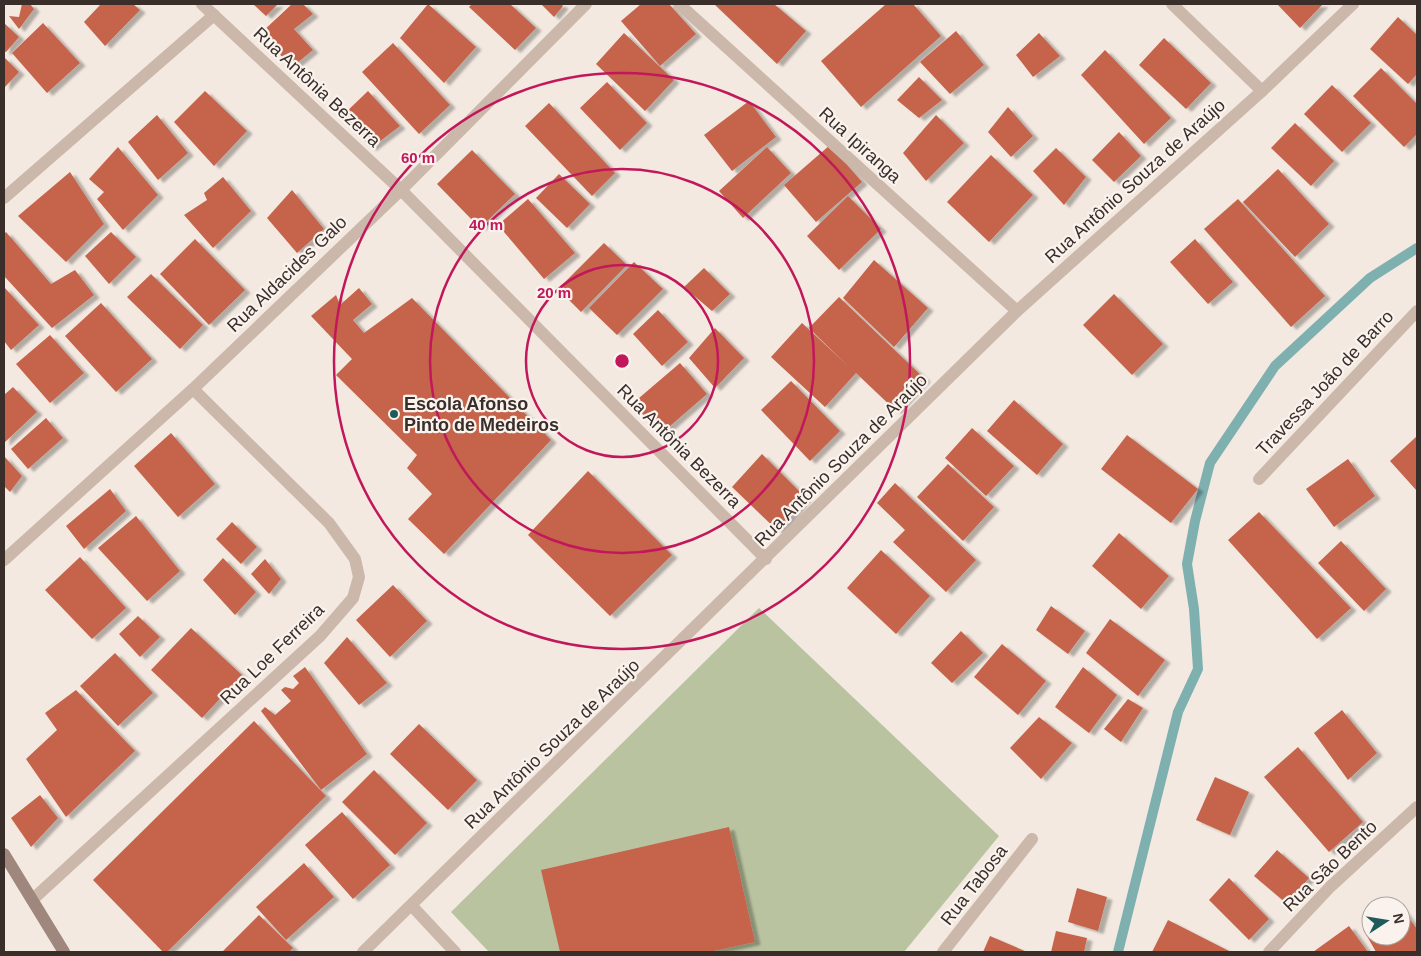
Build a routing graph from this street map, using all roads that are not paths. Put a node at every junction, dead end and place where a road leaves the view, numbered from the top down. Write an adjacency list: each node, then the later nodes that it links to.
1 (202, 4): 6 (street, Rua Antônia Bezerra)
2 (586, 4): 8 (street, Rua Aldacides Galo)
3 (679, 4): 10 (street, Rua Ipiranga)
4 (1172, 4): 7 (street)
5 (1353, 4): 7 (street, Rua Antônio Souza de Araújo)
6 (214, 15): 8 (street, Rua Antônia Bezerra); 9 (street)
7 (1262, 91): 10 (street, Rua Antônio Souza de Araújo)
8 (401, 190): 12 (street, Rua Aldacides Galo); 14 (street, Rua Antônia Bezerra)
9 (4, 198)
10 (1017, 311): 14 (street, Rua Antônio Souza de Araújo)
11 (1417, 311): 13 (street, Travessa João de Barro)
12 (193, 389): 15 (street, Rua Aldacides Galo); 19 (street, Rua Loe Ferreira)
13 (1259, 478)
14 (766, 559): 20 (street, Rua Antônio Souza de Araújo)
15 (4, 560)
16 (1417, 807): 25 (street, Rua São Bento)
17 (1032, 839): 24 (street, Rua Tabosa)
18 (4, 854): 19 (street)
19 (32, 900): 21 (street)
20 (412, 906): 22 (street, Rua Antônio Souza de Araújo); 23 (street)
21 (64, 952)
22 (363, 952)
23 (455, 952)
24 (943, 952)
25 (1270, 952)

